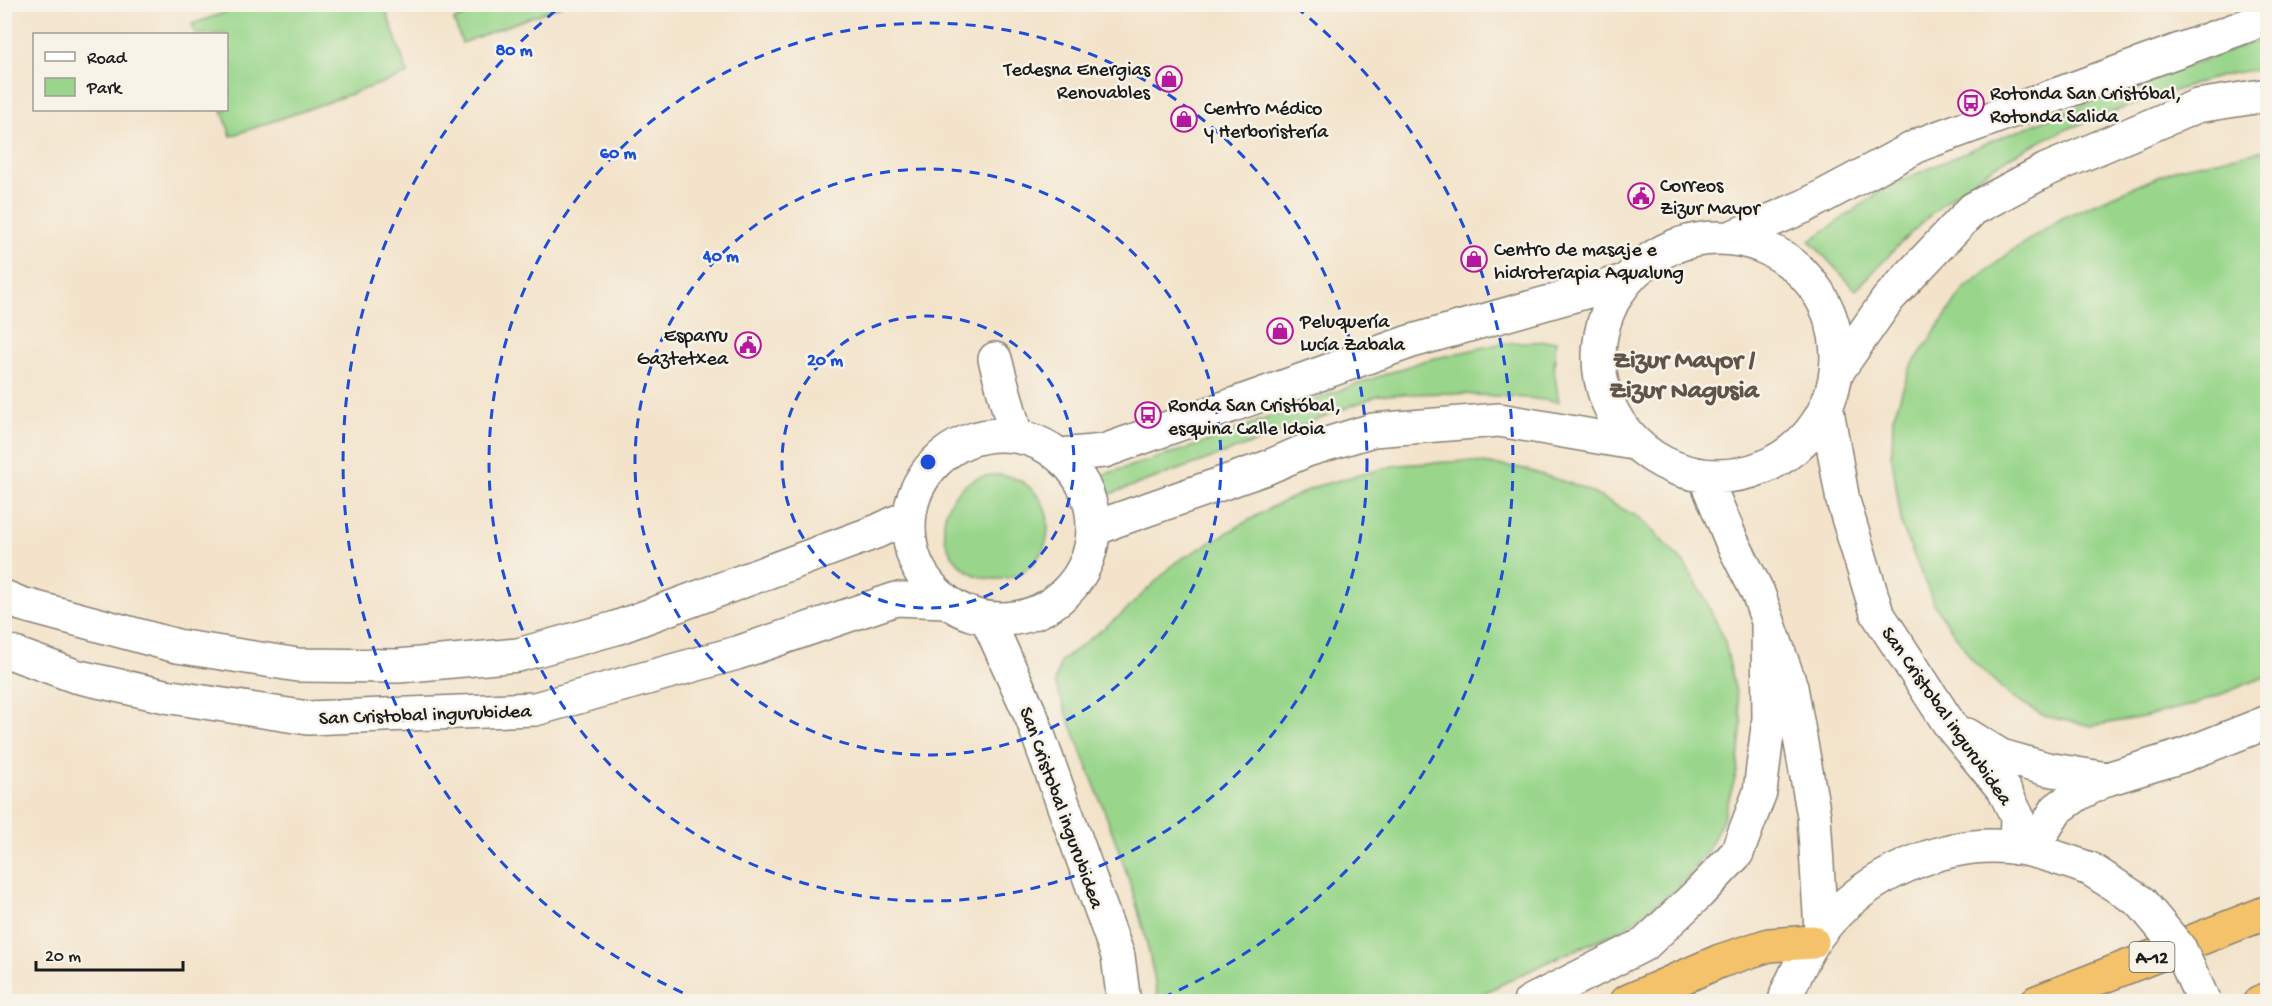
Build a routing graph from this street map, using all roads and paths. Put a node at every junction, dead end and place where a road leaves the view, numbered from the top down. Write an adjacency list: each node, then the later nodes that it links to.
1 (2268, 18): 3 (street)
2 (2268, 95): 6 (street)
3 (1732, 237): 4 (street); 6 (street)
4 (1624, 281): 9 (street); 10 (street)
5 (995, 359): 8 (street)
6 (1839, 369): 7 (street)
7 (1827, 410): 11 (street); 20 (street, San Cristobal ingurubidea)
8 (1016, 435): 10 (street); 12 (street)
9 (1633, 443): 11 (street); 13 (street)
10 (1060, 455): 13 (street)
11 (1705, 477): 17 (street)
12 (909, 516): 14 (street); 15 (street)
13 (1094, 530): 16 (street)
14 (4, 597)
15 (945, 601): 16 (street); 18 (street, San Cristobal ingurubidea)
16 (987, 618): 27 (street, San Cristobal ingurubidea)
17 (1768, 625): 24 (street); 28 (street)
18 (4, 650)
19 (2268, 722): 21 (street)
20 (1950, 725): 21 (street); 22 (street, San Cristobal ingurubidea)
21 (2107, 779): 22 (street)
22 (2024, 849): 24 (street); 31 (street, bridge)
23 (2268, 912): 30 (highway, A-12)
24 (1817, 936): 25 (street); 29 (highway)
25 (1786, 997)
26 (2268, 999): 32 (highway)
27 (1122, 1002)
28 (1530, 1002)
29 (1626, 1002)
30 (2037, 1002)
31 (2204, 1002)
32 (2260, 1002)

